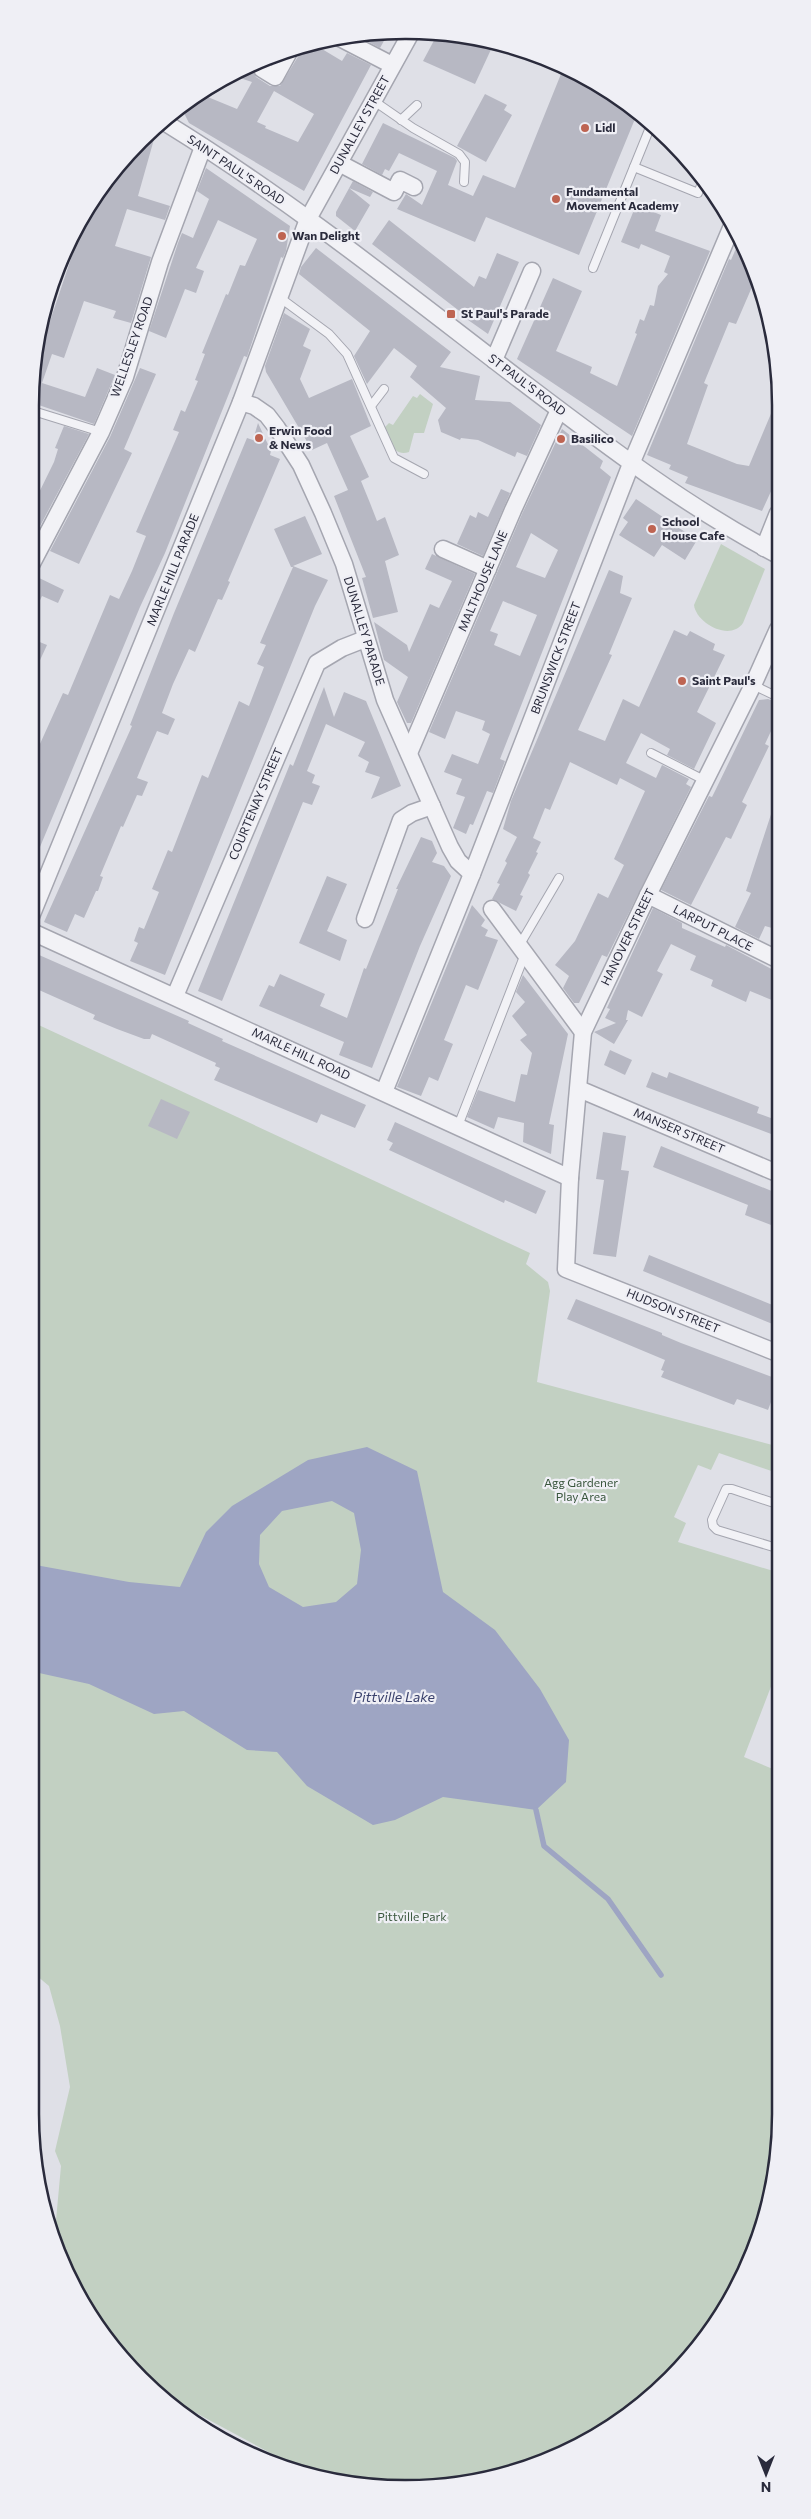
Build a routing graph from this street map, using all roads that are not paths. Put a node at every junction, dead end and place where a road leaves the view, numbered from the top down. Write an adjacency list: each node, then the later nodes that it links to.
1 (407, 39): 4 (street, DUNALLEY STREET)
2 (350, 43): 4 (street)
3 (285, 59): 5 (street)
4 (392, 65): 6 (street, DUNALLEY STREET)
5 (262, 69)
6 (374, 101): 8 (lane); 12 (street, DUNALLEY STREET)
7 (418, 104): 8 (lane)
8 (401, 120): 14 (lane)
9 (169, 126): 11 (street, SAINT PAUL'S ROAD)
10 (648, 131): 13 (lane)
11 (203, 147): 17 (street, SAINT PAUL'S ROAD); 28 (street, WELLESLEY ROAD)
12 (339, 163): 15 (street); 17 (street, DUNALLEY STREET)
13 (634, 167): 16 (lane); 19 (lane)
14 (464, 182)
15 (414, 187)
16 (700, 188)
17 (308, 219): 21 (street, MARLE HILL PARADE); 22 (street, ST PAUL'S ROAD)
18 (729, 233): 29 (street, BRUNSWICK STREET)
19 (593, 268)
20 (532, 271): 22 (street)
21 (280, 297): 24 (street, MARLE HILL PARADE); 25 (lane)
22 (494, 360): 26 (street, ST PAUL'S ROAD)
23 (384, 389): 25 (lane)
24 (241, 402): 35 (street, DUNALLEY PARADE); 46 (street, MARLE HILL PARADE)
25 (371, 406): 30 (lane)
26 (559, 410): 29 (street, ST PAUL'S ROAD); 34 (street, MALTHOUSE LANE)
27 (39, 413): 28 (lane)
28 (101, 432): 32 (street, WELLESLEY ROAD)
29 (631, 464): 33 (street, ST PAUL'S ROAD); 43 (street, BRUNSWICK STREET)
30 (424, 474)
31 (444, 549): 34 (street)
32 (39, 550)
33 (771, 552)
34 (488, 569): 40 (street, MALTHOUSE LANE)
35 (365, 638): 40 (street, DUNALLEY PARADE); 52 (street, COURTENAY STREET)
36 (772, 642): 37 (street, HANOVER STREET)
37 (753, 685): 38 (lane); 41 (street, HANOVER STREET)
38 (772, 694)
39 (651, 753): 41 (lane)
40 (409, 754): 42 (street, DUNALLEY PARADE)
41 (706, 781): 45 (street, HANOVER STREET)
42 (432, 806): 43 (street, DUNALLEY PARADE); 48 (street)
43 (472, 874): 55 (street, BRUNSWICK STREET)
44 (559, 878): 50 (lane)
45 (648, 895): 51 (street, LARPUT PLACE); 53 (street, HANOVER STREET)
46 (39, 897)
47 (492, 909): 50 (street)
48 (365, 919)
49 (39, 935): 52 (street, MARLE HILL ROAD)
50 (522, 950): 53 (street); 56 (lane)
51 (772, 957)
52 (175, 996): 55 (street, MARLE HILL ROAD)
53 (583, 1032): 54 (street, HANOVER STREET)
54 (579, 1089): 57 (street, MANSER STREET); 58 (street, HANOVER STREET)
55 (384, 1092): 56 (street, MARLE HILL ROAD)
56 (458, 1126): 58 (street, MARLE HILL ROAD)
57 (772, 1171)
58 (570, 1178): 59 (street, HANOVER STREET)
59 (566, 1269): 60 (street, HUDSON STREET)
60 (772, 1351)
61 (772, 1502): 62 (lane)
62 (772, 1547)

